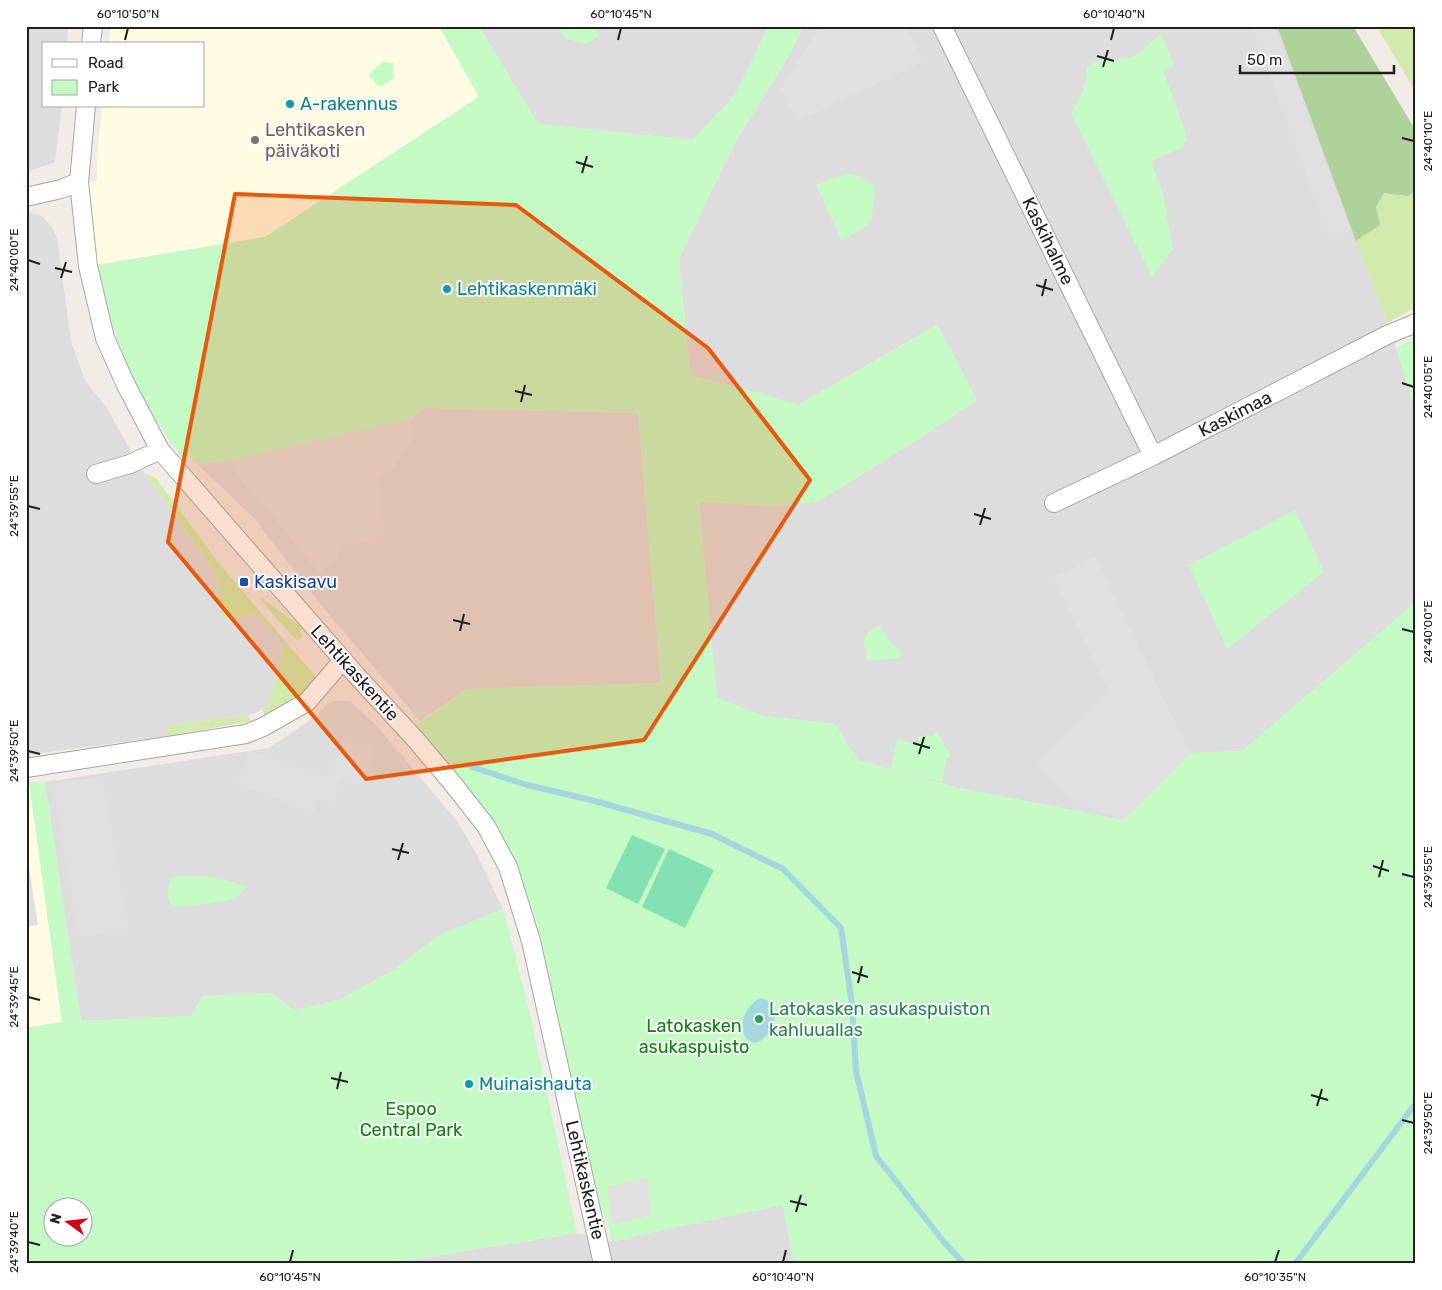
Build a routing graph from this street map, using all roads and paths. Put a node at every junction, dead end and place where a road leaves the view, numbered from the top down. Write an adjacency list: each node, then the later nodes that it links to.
1 (93, 26): 3 (street)
2 (942, 26): 9 (street, Kaskihalme)
3 (92, 42)
4 (86, 108): 5 (street, Lehtikaskentie)
5 (79, 182): 6 (street); 8 (street, Lehtikaskentie)
6 (26, 196)
7 (1416, 323): 9 (street, Kaskimaa)
8 (160, 450): 10 (street); 12 (street, Lehtikaskentie)
9 (1153, 456): 11 (street, Kaskimaa)
10 (96, 474)
11 (1054, 503)
12 (343, 660): 13 (street); 14 (street, Lehtikaskentie)
13 (26, 768)
14 (603, 1264)

